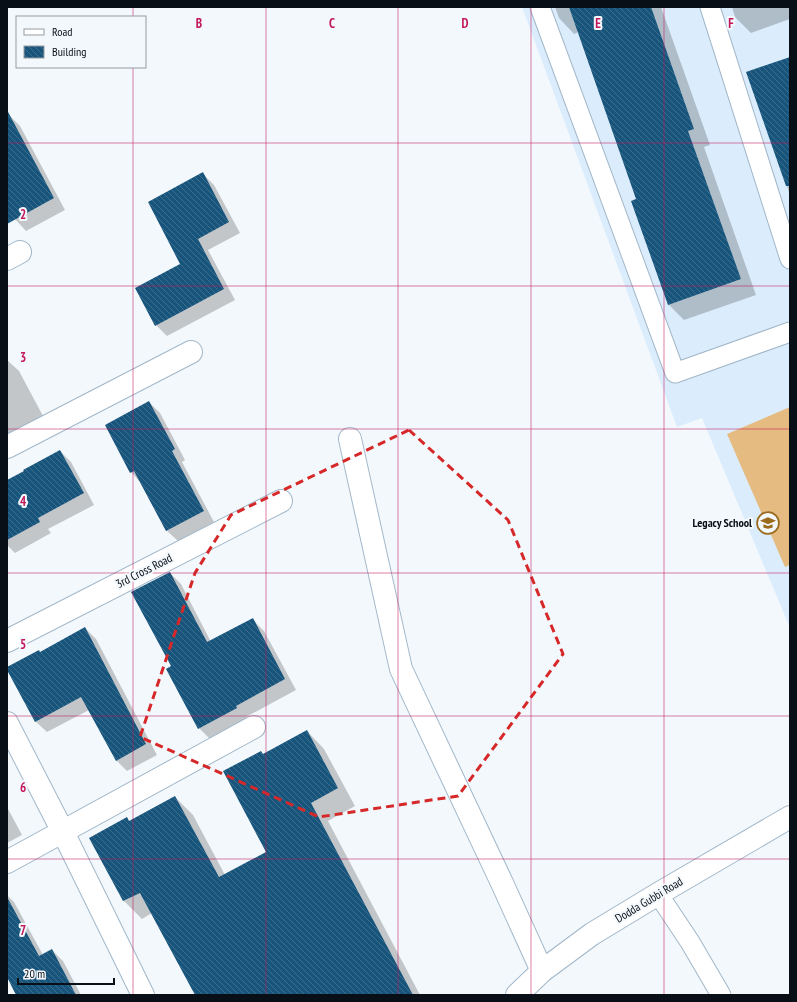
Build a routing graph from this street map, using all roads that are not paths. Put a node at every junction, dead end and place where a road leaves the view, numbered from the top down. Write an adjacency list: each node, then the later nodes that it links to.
1 (540, 7): 4 (lane)
2 (710, 7): 3 (lane)
3 (790, 259)
4 (790, 332)
5 (191, 352): 7 (street)
6 (350, 439): 16 (street)
7 (7, 447)
8 (280, 501): 9 (street, 3rd Cross Road)
9 (7, 641)
10 (7, 723): 13 (street)
11 (254, 727): 13 (street)
12 (790, 817): 15 (street, Dodda Gubbi Road)
13 (63, 832): 14 (street); 17 (street)
14 (7, 862)
15 (658, 894): 16 (street, Dodda Gubbi Road); 19 (lane)
16 (542, 971): 18 (street, Dodda Gubbi Road)
17 (143, 995)
18 (517, 995)
19 (721, 995)

